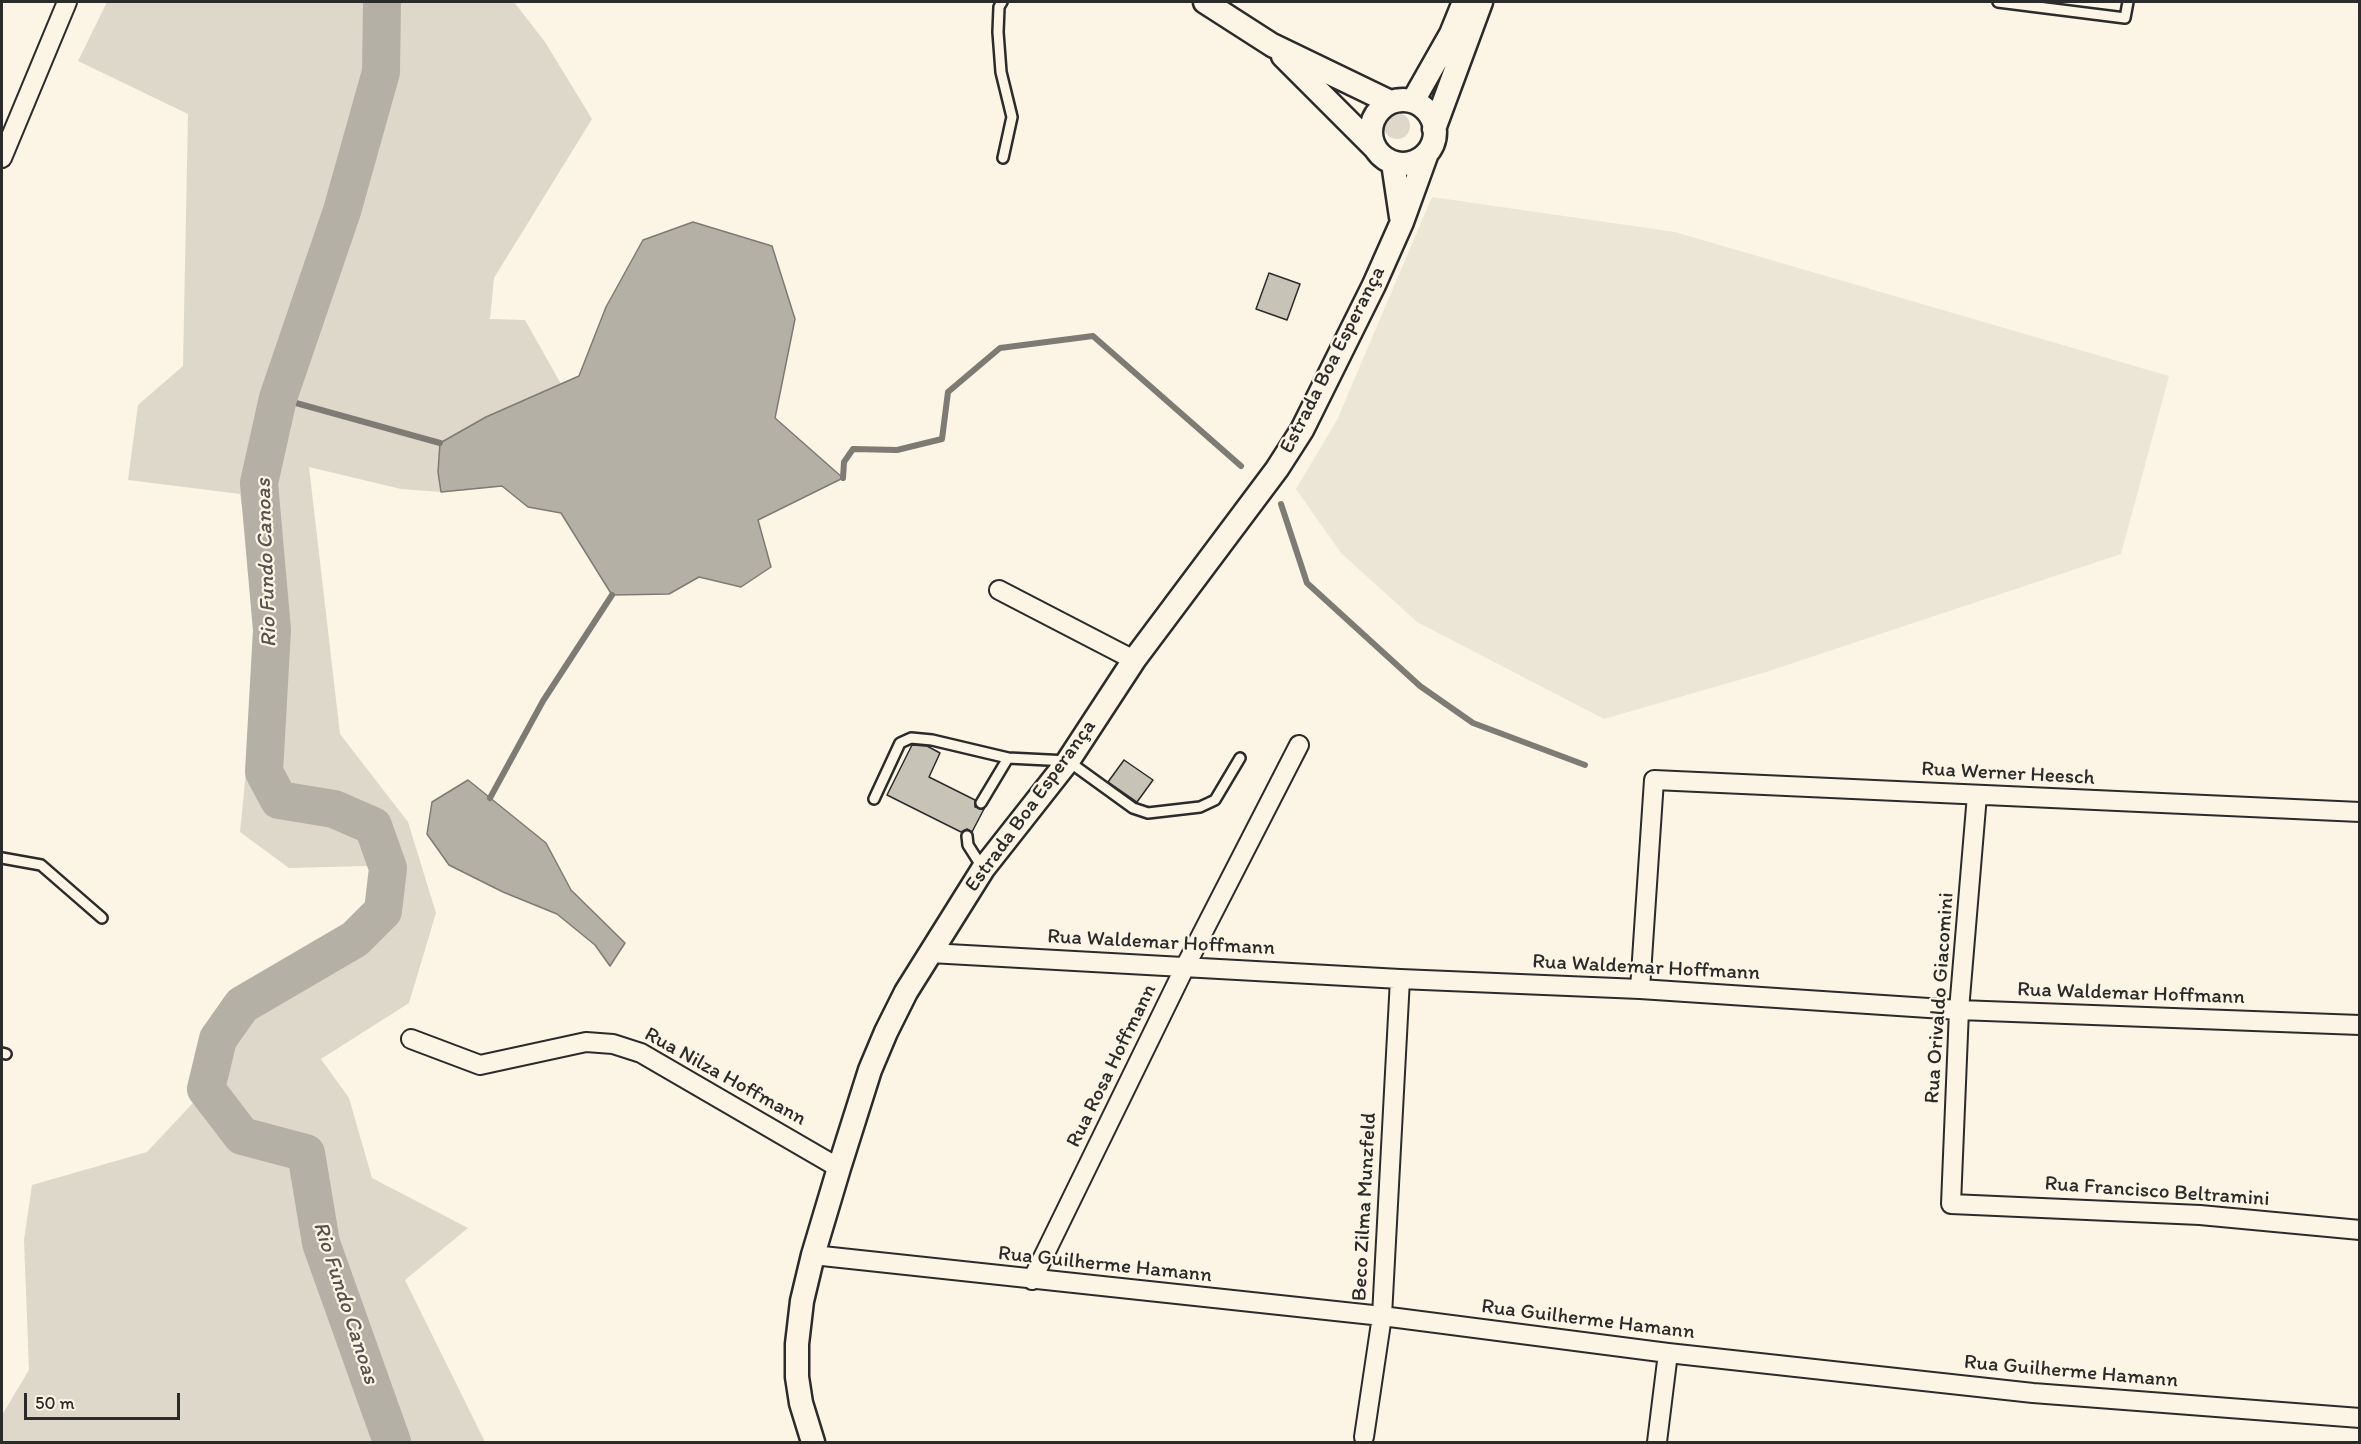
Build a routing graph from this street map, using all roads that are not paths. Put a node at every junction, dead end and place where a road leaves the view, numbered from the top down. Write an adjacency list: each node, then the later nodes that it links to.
1 (67, 2): 12 (street)
2 (1002, 2): 14 (lane)
3 (1205, 2): 8 (street)
4 (1464, 2): 9 (street)
5 (1481, 2): 10 (street)
6 (1998, 2): 7 (lane)
7 (2128, 2)
8 (1272, 45): 9 (street); 11 (street)
9 (1401, 102): 10 (street); 11 (street)
10 (1434, 129): 13 (street)
11 (1374, 147): 15 (street)
12 (3, 152)
13 (1427, 153): 15 (street); 16 (street, Estrada Boa Esperança)
14 (1003, 159)
15 (1393, 163): 16 (street)
16 (1402, 222): 18 (street, Estrada Boa Esperança)
17 (999, 590): 18 (street)
18 (1134, 660): 22 (street, Estrada Boa Esperança)
19 (1299, 745): 32 (street, Rua Rosa Hoffmann)
20 (1008, 758): 22 (lane); 24 (lane); 25 (lane)
21 (1240, 758): 22 (lane)
22 (1068, 761): 29 (street, Estrada Boa Esperança)
23 (1977, 795): 26 (street, Rua Werner Heesch); 34 (street, Rua Werner Heesch); 35 (street, Rua Orivaldo Giacomini)
24 (874, 799)
25 (981, 803)
26 (2360, 812)
27 (967, 836): 29 (lane)
28 (2, 858): 30 (lane)
29 (983, 869): 31 (street, Estrada Boa Esperança)
30 (102, 918)
31 (930, 953): 32 (street, Rua Waldemar Hoffmann); 38 (street, Estrada Boa Esperança)
32 (1185, 967): 33 (street, Rua Waldemar Hoffmann); 42 (street, Rua Rosa Hoffmann)
33 (1400, 979): 34 (street, Rua Waldemar Hoffmann); 43 (street, Beco Zilma Munzfeld)
34 (1640, 989): 35 (street, Rua Waldemar Hoffmann)
35 (1959, 1010): 36 (street, Rua Waldemar Hoffmann); 39 (street, Rua Orivaldo Giacomini)
36 (2360, 1025)
37 (411, 1039): 38 (street, Rua Nilza Hoffmann)
38 (839, 1168): 41 (street, Estrada Boa Esperança)
39 (1951, 1204): 40 (street, Rua Francisco Beltramini)
40 (2360, 1230)
41 (813, 1255): 42 (street, Rua Guilherme Hamann); 47 (street, Estrada Boa Esperança)
42 (1032, 1280): 43 (street, Rua Guilherme Hamann)
43 (1382, 1316): 44 (street, Rua Guilherme Hamann); 46 (street, Beco Zilma Munzfeld)
44 (1668, 1353): 45 (street, Rua Guilherme Hamann); 48 (street)
45 (2360, 1418)
46 (1364, 1437)
47 (813, 1443)
48 (1657, 1443)

